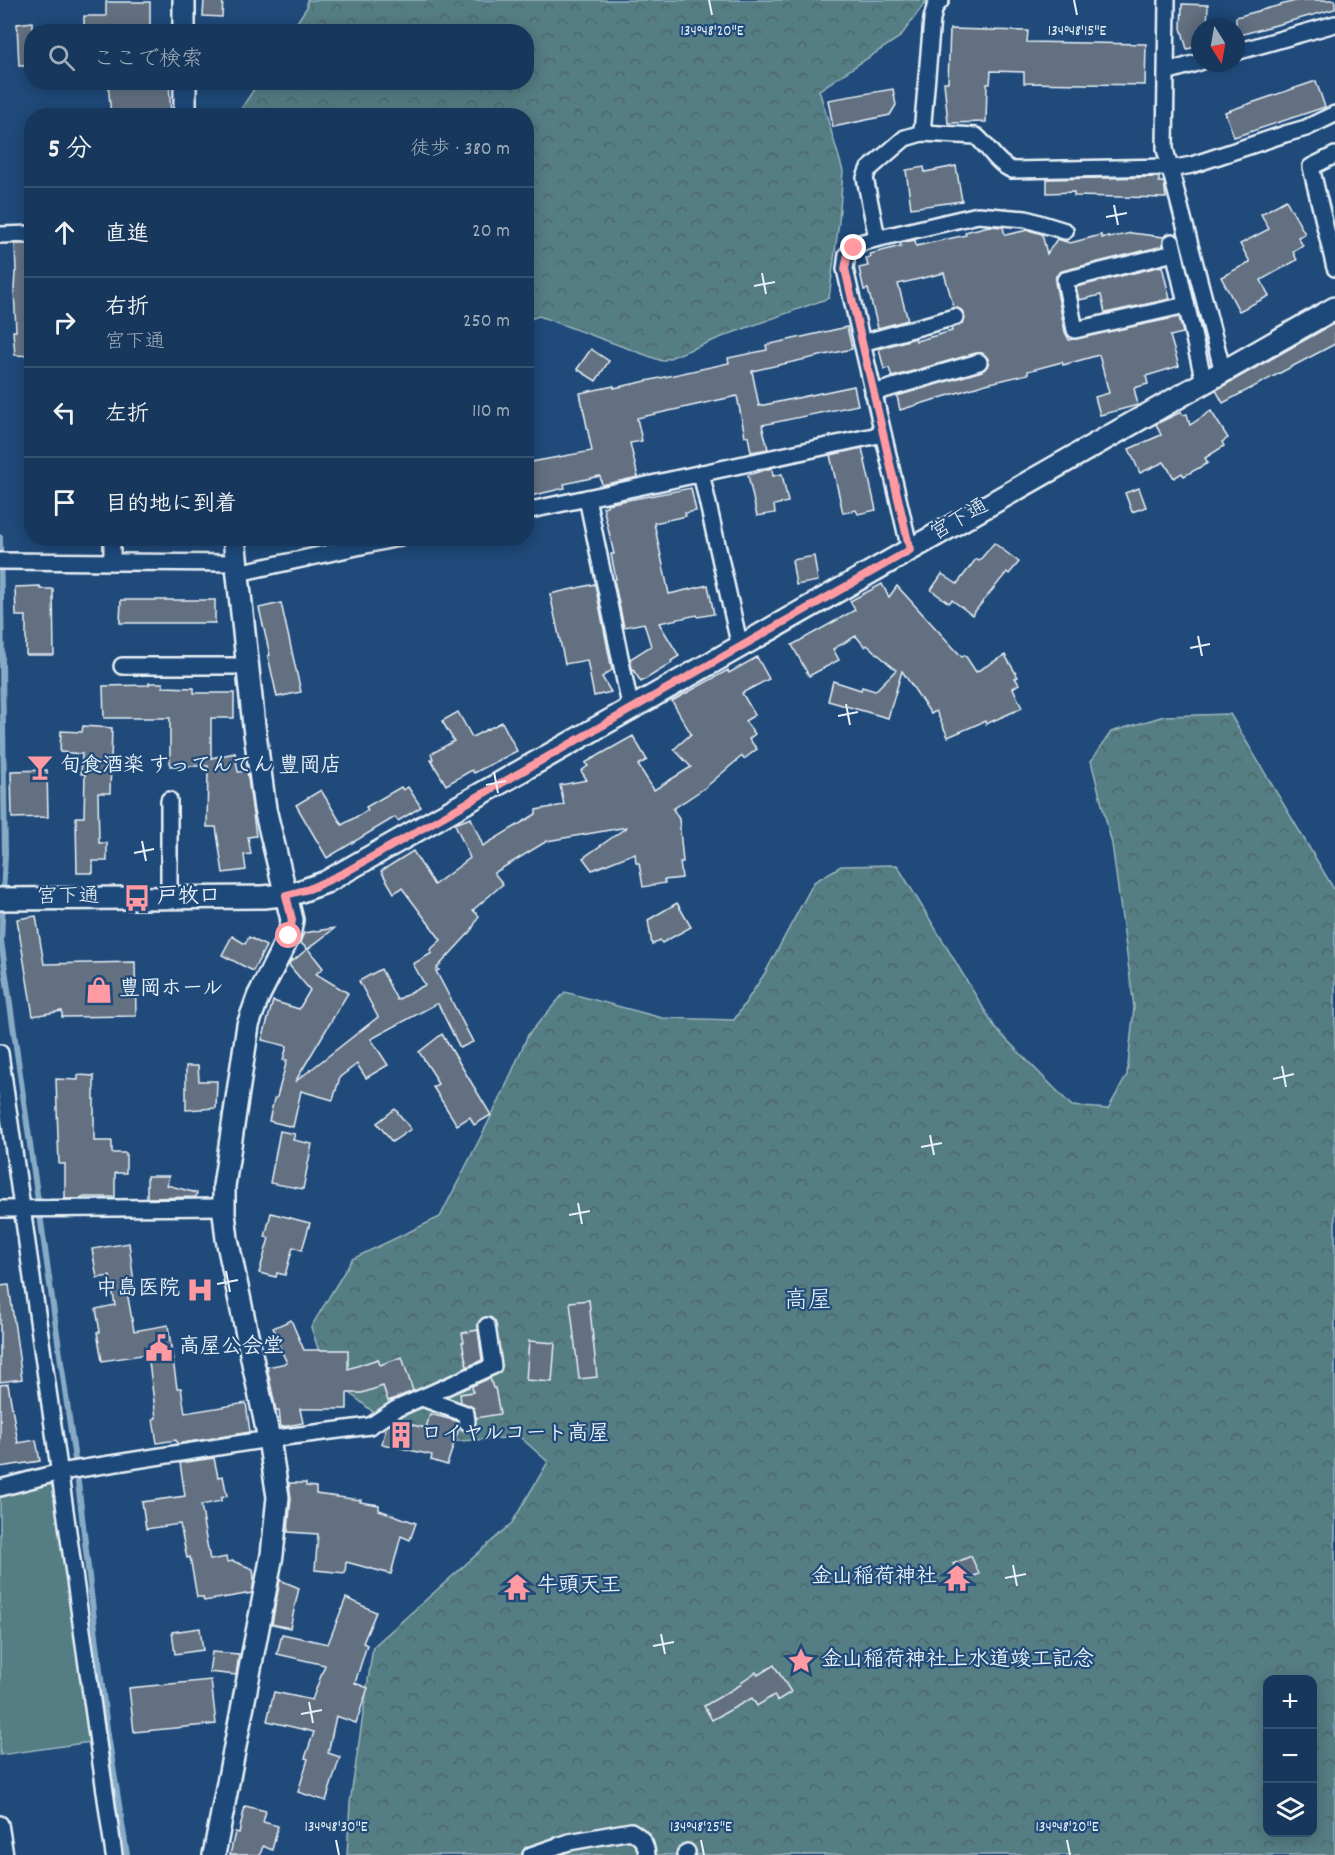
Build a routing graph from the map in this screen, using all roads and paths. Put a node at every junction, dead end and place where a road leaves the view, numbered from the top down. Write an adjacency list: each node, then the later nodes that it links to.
1 (184, 0): 4 (street)
2 (941, 0): 12 (street)
3 (1167, 0): 14 (street)
4 (184, 24)
5 (1335, 24): 6 (street)
6 (1245, 49)
7 (1191, 65): 8 (street)
8 (1173, 70)
9 (185, 90): 10 (street)
10 (185, 108)
11 (1335, 114): 14 (street)
12 (922, 133): 14 (street); 18 (street)
13 (1335, 154): 19 (street)
14 (1170, 168): 25 (street)
15 (1065, 231): 18 (street)
16 (5, 234): 17 (street)
17 (24, 234)
18 (877, 238): 23 (street)
19 (1335, 268)
20 (1186, 305): 20 (street); 26 (street)
21 (1335, 308): 25 (street, 宮下通)
22 (955, 317): 23 (street)
23 (862, 343): 27 (street)
24 (979, 362): 27 (street)
25 (1223, 372): 26 (street, 宮下通)
26 (1204, 382): 35 (street, 宮下通)
27 (873, 393): 28 (street)
28 (883, 434): 29 (street); 35 (street)
29 (701, 473): 30 (street); 39 (street)
30 (587, 498): 31 (street); 42 (street)
31 (534, 509)
32 (112, 546): 37 (street)
33 (235, 546): 38 (street)
34 (355, 546): 38 (street)
35 (910, 550): 39 (street, 宮下通)
36 (7, 561): 37 (street)
37 (112, 562): 38 (street)
38 (237, 568): 41 (street)
39 (740, 647): 42 (street, 宮下通)
40 (122, 666): 41 (street)
41 (248, 666): 44 (street)
42 (631, 710): 44 (street, 宮下通)
43 (169, 800): 45 (street)
44 (286, 895): 45 (street, 宮下通); 49 (street)
45 (169, 898): 46 (street, 宮下通)
46 (7, 899)
47 (0, 1053): 48 (street)
48 (2, 1081): 51 (street)
49 (224, 1207): 51 (street); 55 (street)
50 (0, 1209): 51 (street)
51 (25, 1209): 56 (street)
52 (487, 1326): 53 (street)
53 (422, 1398): 54 (street); 55 (street)
54 (467, 1422)
55 (269, 1439): 56 (street); 61 (street)
56 (62, 1472): 57 (street); 60 (street)
57 (0, 1488)
58 (0, 1824): 59 (street)
59 (5, 1855)
60 (114, 1855)
61 (214, 1855)
62 (531, 1855): 63 (street)
63 (647, 1855)

